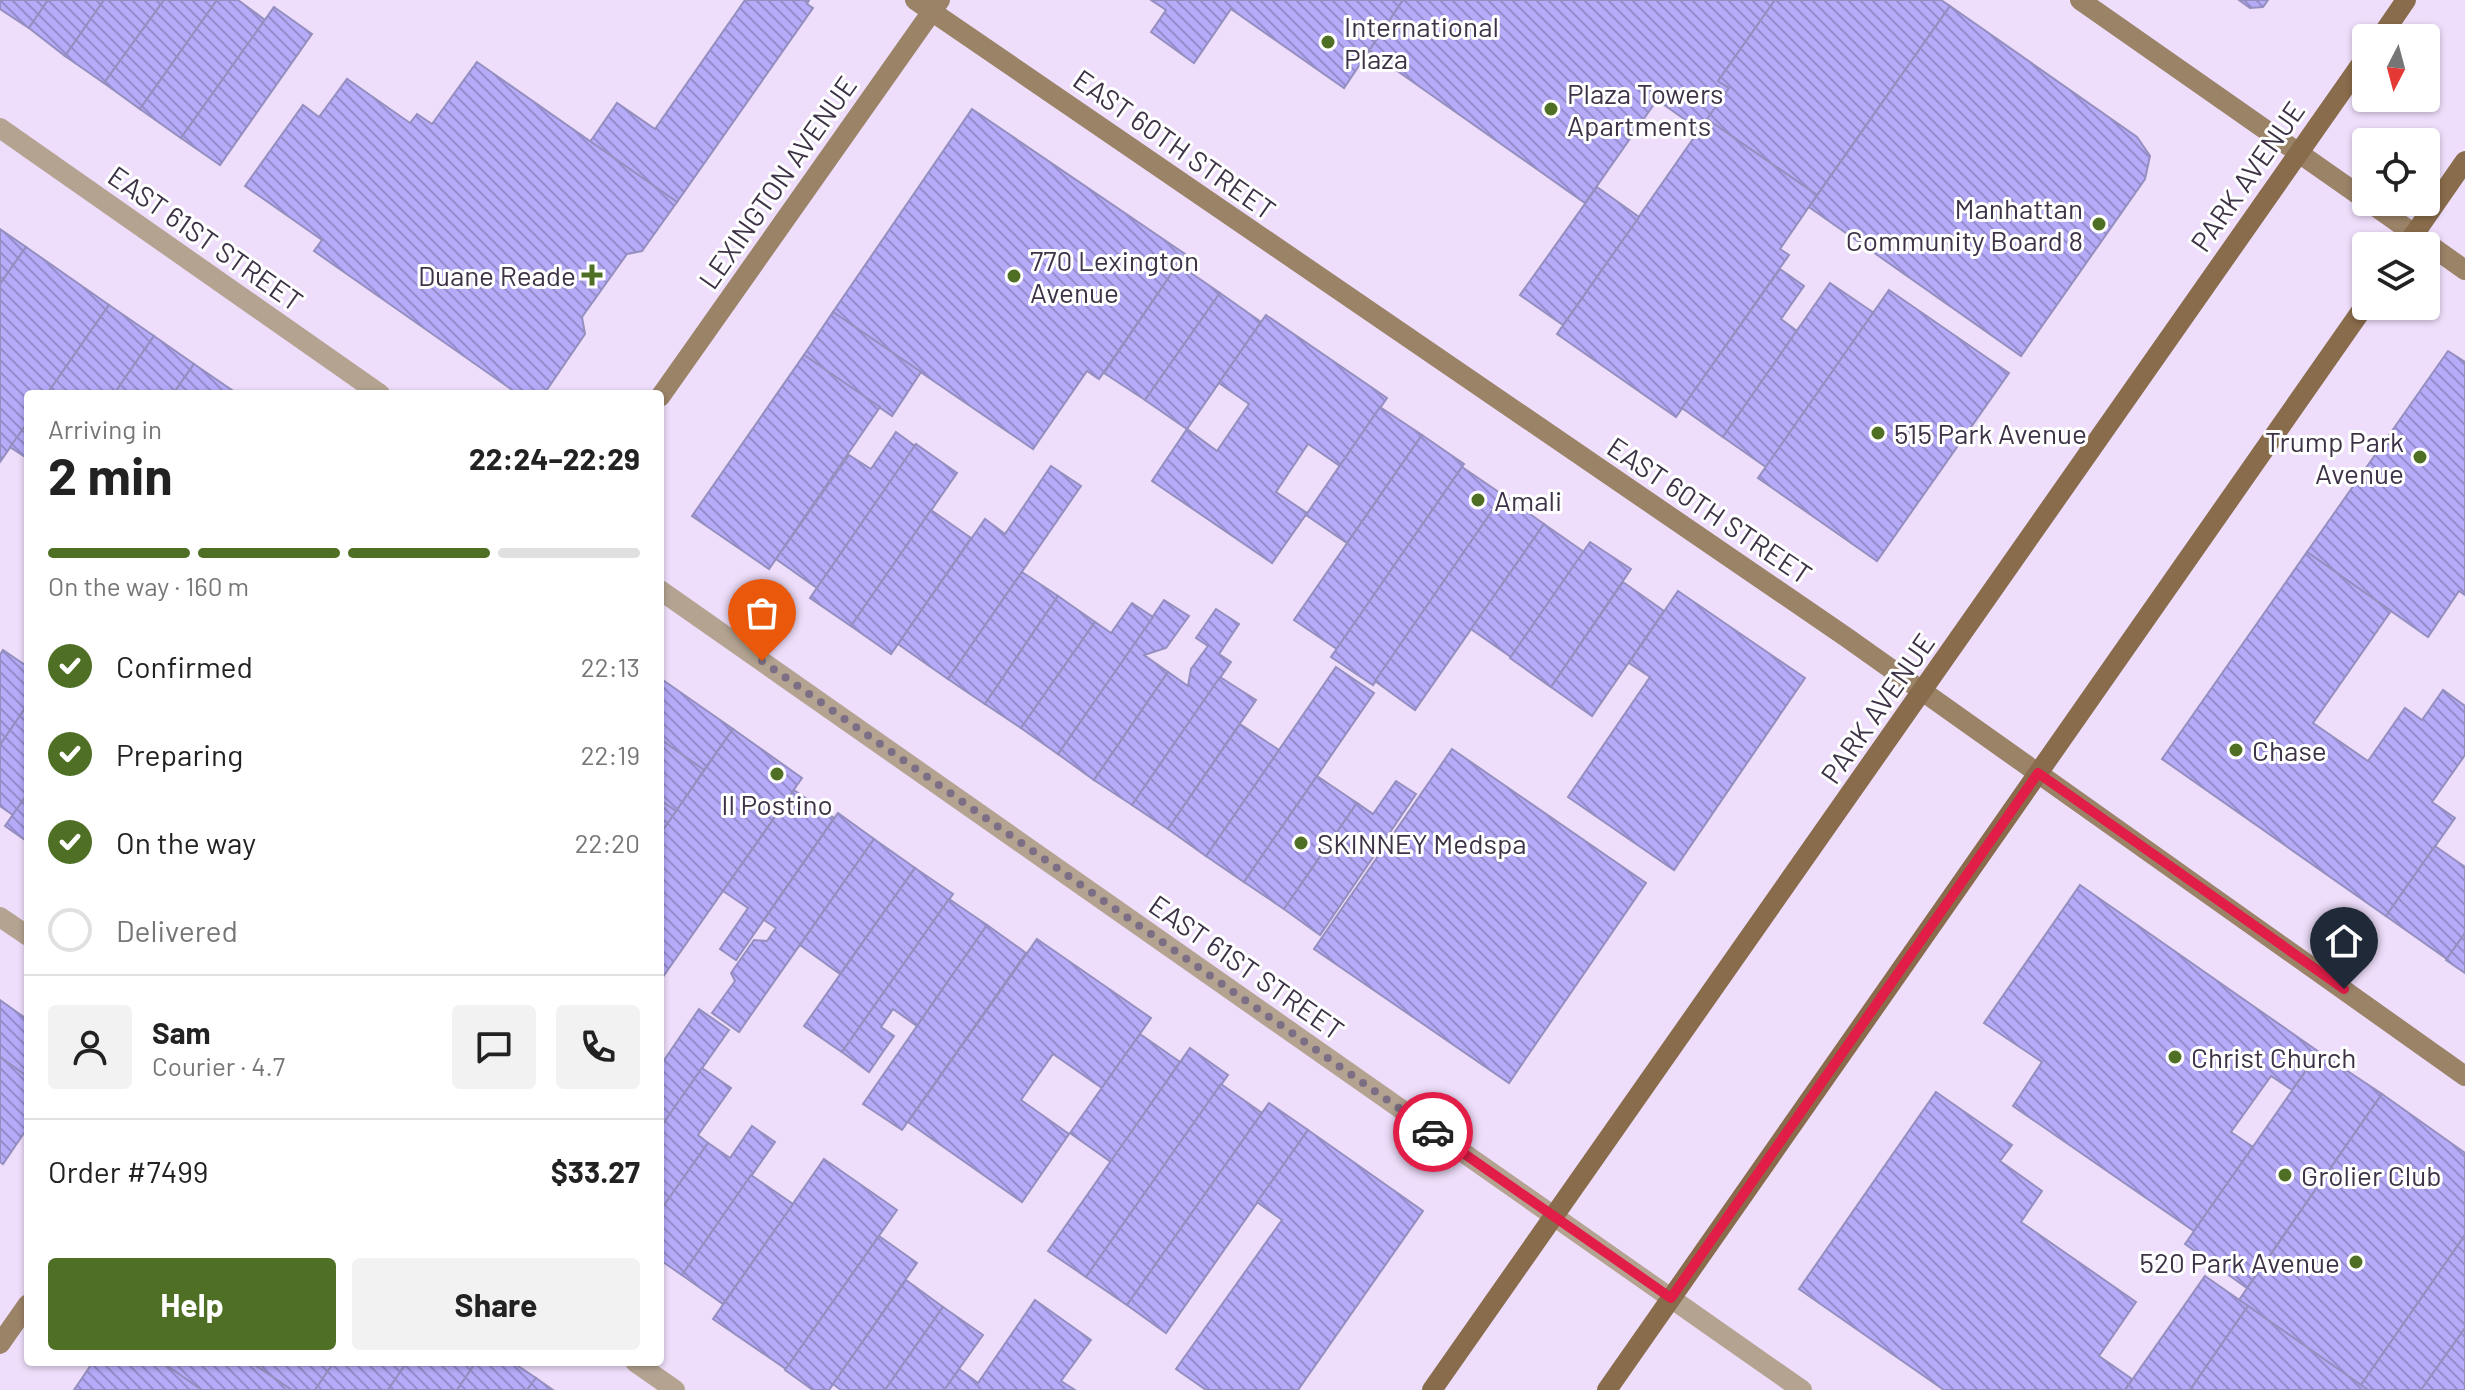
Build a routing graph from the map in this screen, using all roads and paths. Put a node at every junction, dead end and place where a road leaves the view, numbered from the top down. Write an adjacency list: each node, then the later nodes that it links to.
1 (2080, 0): 7 (main road)
2 (2406, 0): 4 (main road)
3 (929, 4): 17 (main road, LEXINGTON AVENUE); 19 (main road, EAST 60TH STREET)
4 (2390, 24)
5 (2352, 77): 7 (main road, PARK AVENUE)
6 (0, 128): 16 (street, EAST 61ST STREET)
7 (2299, 152): 9 (main road); 19 (main road, PARK AVENUE)
8 (2465, 161): 12 (main road)
9 (2352, 190)
10 (2384, 216): 11 (main road)
11 (2401, 232)
12 (2416, 232)
13 (2440, 256): 14 (main road)
14 (2465, 270)
15 (2355, 320): 20 (main road)
16 (374, 390)
17 (664, 391)
18 (664, 593): 24 (street, EAST 61ST STREET)
19 (1922, 691): 20 (main road, EAST 60TH STREET); 24 (main road, PARK AVENUE)
20 (2038, 773): 23 (main road, EAST 60TH STREET); 25 (main road)
21 (0, 917): 22 (street)
22 (24, 933)
23 (2465, 1076)
24 (1554, 1216): 25 (street, EAST 61ST STREET); 30 (main road, PARK AVENUE)
25 (1671, 1298): 31 (main road); 32 (street, EAST 61ST STREET)
26 (24, 1310): 27 (main road)
27 (0, 1344)
28 (641, 1366): 29 (street)
29 (675, 1390)
30 (1432, 1390)
31 (1607, 1390)
32 (1802, 1390)

